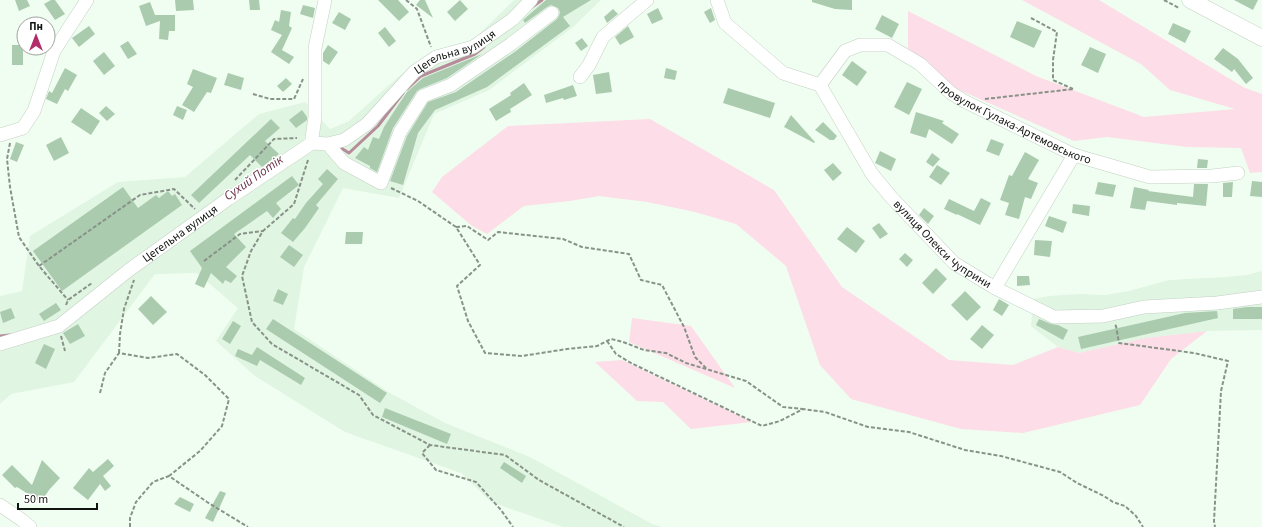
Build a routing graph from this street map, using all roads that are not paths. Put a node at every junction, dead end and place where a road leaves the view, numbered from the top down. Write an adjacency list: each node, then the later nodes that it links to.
1 (87, 0): 11 (street)
2 (325, 0): 12 (street)
3 (531, 0): 12 (street, Цегельна вулиця)
4 (647, 0): 9 (street)
5 (717, 0): 10 (street)
6 (1190, 0): 8 (street)
7 (552, 13): 13 (street)
8 (1262, 38)
9 (580, 77)
10 (820, 85): 14 (street, провулок Гулака-Артемовського); 16 (street, вулиця Олекси Чуприни)
11 (6, 137)
12 (312, 141): 18 (street, Цегельна вулиця)
13 (331, 148)
14 (1074, 155): 15 (street, провулок Гулака-Артемовського); 16 (street)
15 (1238, 173)
16 (995, 288): 17 (street, вулиця Олекси Чуприни)
17 (1262, 297)
18 (0, 344)
19 (0, 505): 20 (street)
20 (30, 527)

